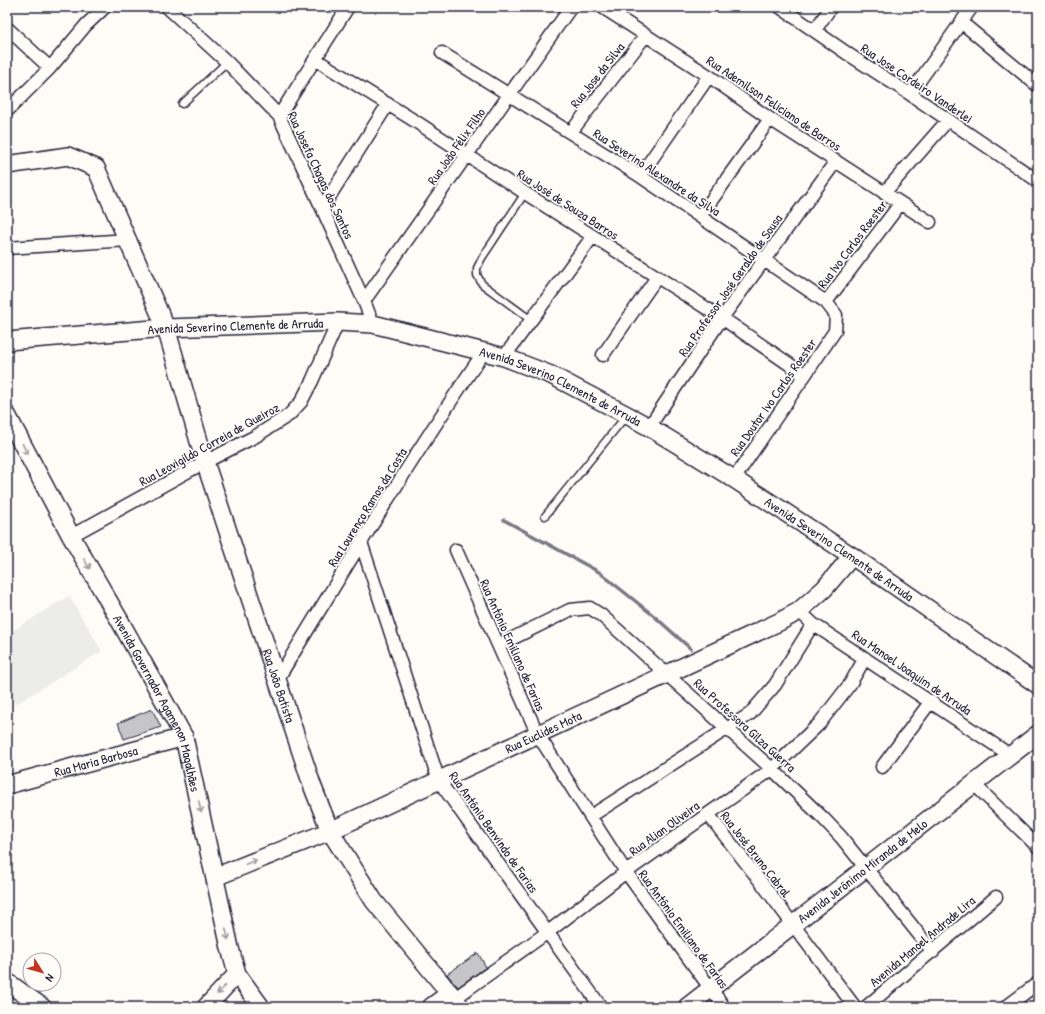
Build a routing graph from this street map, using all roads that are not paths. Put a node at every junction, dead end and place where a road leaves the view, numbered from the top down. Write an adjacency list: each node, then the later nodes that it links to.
1 (105, 7): 16 (street)
2 (167, 7): 15 (street, Rua Josefa Chagas dos Santos)
3 (348, 7): 14 (street)
4 (570, 7): 19 (street, Rua João Félix Filho)
5 (602, 7): 12 (street, Rua Ademilson Feliciano de Barros)
6 (780, 7): 11 (street, Rua Jose Cordeiro Vanderlei)
7 (830, 7): 11 (street)
8 (972, 7): 9 (street)
9 (961, 22): 18 (street); 20 (street)
10 (7, 28): 16 (street)
11 (815, 30): 20 (street, Rua Jose Cordeiro Vanderlei)
12 (646, 35): 17 (street, Rua Ademilson Feliciano de Barros); 27 (street, Rua Jose da Silva)
13 (442, 53): 19 (street, Rua Severino Alexandre da Silva)
14 (315, 59): 22 (street, Rua José de Souza Barros); 24 (street)
15 (227, 62): 21 (lane); 24 (street, Rua Josefa Chagas dos Santos)
16 (50, 68): 23 (street)
17 (709, 76): 25 (street, Rua Ademilson Feliciano de Barros); 31 (street)
18 (1038, 86)
19 (510, 94): 27 (street, Rua Severino Alexandre da Silva); 28 (street, Rua João Félix Filho)
20 (910, 94): 26 (street, Rua Jose Cordeiro Vanderlei)
21 (182, 104)
22 (388, 104): 28 (street, Rua José de Souza Barros); 36 (street)
23 (7, 110)
24 (279, 116): 36 (street, Rua Josefa Chagas dos Santos)
25 (770, 119): 29 (street, Rua Ademilson Feliciano de Barros); 37 (street)
26 (948, 120): 32 (street, Rua Jose Cordeiro Vanderlei); 34 (street)
27 (571, 132): 31 (street, Rua Severino Alexandre da Silva)
28 (467, 155): 33 (street, Rua José de Souza Barros); 44 (street, Rua João Félix Filho)
29 (836, 162): 34 (street, Rua Ademilson Feliciano de Barros); 42 (street, Rua Professor José Geraldo de Sousa)
30 (7, 165): 40 (main road, Rua João Batista)
31 (640, 176): 37 (street, Rua Severino Alexandre da Silva)
32 (1038, 181)
33 (525, 193): 39 (street, Rua José de Souza Barros); 47 (lane)
34 (884, 193): 35 (street, Rua Ademilson Feliciano de Barros)
35 (900, 204): 38 (street, Rua Ademilson Feliciano de Barros); 45 (street, Rua Ivo Carlos Roester)
36 (322, 208): 44 (street, Rua Josefa Chagas dos Santos)
37 (700, 216): 42 (street, Rua Severino Alexandre da Silva)
38 (930, 222)
39 (593, 236): 43 (street, Rua José de Souza Barros); 47 (street)
40 (128, 240): 41 (street); 50 (main road, Rua João Batista)
41 (7, 248)
42 (764, 259): 45 (street, Rua Severino Alexandre da Silva); 46 (street, Rua Professor José Geraldo de Sousa)
43 (657, 277): 46 (street, Rua José de Souza Barros); 54 (street)
44 (364, 301): 49 (street, Rua Josefa Chagas dos Santos)
45 (826, 302): 51 (street, Rua Severino Alexandre da Silva)
46 (722, 318): 56 (street, Rua José de Souza Barros); 59 (street, Rua Professor José Geraldo de Sousa)
47 (531, 320): 55 (street)
48 (338, 322): 49 (main road, Avenida Severino Clemente de Arruda); 50 (main road, Avenida Severino Clemente de Arruda); 60 (street, Rua Leovigildo Correia de Queiroz)
49 (373, 324): 53 (main road, Avenida Severino Clemente de Arruda)
50 (166, 328): 52 (main road, Avenida Severino Clemente de Arruda); 60 (main road, Rua João Batista)
51 (835, 331): 56 (street, Rua Doutor Ivo Carlos Roester)
52 (7, 341)
53 (484, 352): 55 (main road, Avenida Severino Clemente de Arruda); 64 (street, Rua Lourenço Ramos da Costa)
54 (603, 355)
55 (504, 357): 57 (main road, Avenida Severino Clemente de Arruda)
56 (805, 375): 61 (street, Rua Doutor Ivo Carlos Roester)
57 (627, 415): 59 (main road, Avenida Severino Clemente de Arruda); 62 (lane)
58 (8, 421): 63 (main road, Avenida Governador Agamenon Magalhães, one-way to 63)
59 (648, 427): 61 (main road, Avenida Severino Clemente de Arruda)
60 (205, 462): 63 (street, Rua Leovigildo Correia de Queiroz); 72 (main road, Rua João Batista)
61 (734, 479): 66 (main road, Avenida Severino Clemente de Arruda)
62 (545, 516)
63 (70, 536): 78 (main road, Avenida Governador Agamenon Magalhães, one-way to 78)
64 (361, 542): 72 (street, Rua Lourenço Ramos da Costa); 82 (street, Rua Antônio Benvindo de Farias)
65 (456, 550): 69 (street, Rua Antônio Emiliano de Farias)
66 (852, 556): 67 (main road, Rua Euclides Mota); 73 (main road, Avenida Severino Clemente de Arruda)
67 (799, 611): 68 (street, Rua Manoel Joaquim de Arruda); 71 (main road, Rua Euclides Mota)
68 (813, 624): 70 (street, Rua Manoel Joaquim de Arruda); 75 (street)
69 (499, 645): 71 (street, Rua Professora Gilza Guerra); 77 (street, Rua Antônio Emiliano de Farias)
70 (865, 658): 74 (street, Rua Manoel Joaquim de Arruda); 81 (street, Rua Alian Oliveira)
71 (668, 674): 75 (street, Rua Professora Gilza Guerra); 77 (main road, Rua Euclides Mota)
72 (277, 680): 87 (main road, Rua João Batista)
73 (1038, 685)
74 (931, 701): 79 (street, Rua Manoel Joaquim de Arruda); 80 (street)
75 (727, 729): 81 (street, Rua Professora Gilza Guerra); 86 (street)
76 (1038, 734): 79 (main road, Avenida Jerônimo Miranda de Melo)
77 (538, 735): 82 (main road, Rua Euclides Mota); 86 (street, Rua Antônio Emiliano de Farias)
78 (184, 737): 84 (main road, Rua Maria Barbosa); 91 (main road, Avenida Governador Agamenon Magalhães, one-way to 91)
79 (1010, 755): 83 (main road, Avenida Jerônimo Miranda de Melo)
80 (882, 767)
81 (772, 769): 85 (street, Rua Alian Oliveira); 89 (street, Rua Professora Gilza Guerra)
82 (439, 781): 87 (main road, Rua Euclides Mota); 94 (street, Rua Antônio Benvindo de Farias)
83 (974, 784): 88 (street); 89 (main road, Avenida Jerônimo Miranda de Melo)
84 (7, 785)
85 (708, 814): 90 (street, Rua Alian Oliveira); 93 (street, Rua José Bruno Cabral)
86 (591, 816): 90 (street, Rua Antônio Emiliano de Farias)
87 (330, 831): 91 (main road, Rua Euclides Mota, one-way to 87); 100 (main road, Rua João Batista)
88 (1038, 847)
89 (866, 868): 93 (main road, Avenida Jerônimo Miranda de Melo); 95 (street, Rua Professora Gilza Guerra)
90 (626, 872): 94 (street, Rua Alian Oliveira); 99 (street, Rua Antônio Emiliano de Farias)
91 (215, 877): 96 (main road, Avenida Governador Agamenon Magalhães, one-way to 96)
92 (996, 896): 95 (street, Avenida Manoel Andrade Lira)
93 (793, 925): 99 (main road, Avenida Jerônimo Miranda de Melo); 108 (street, Rua José Bruno Cabral)
94 (548, 932): 100 (street, Rua Alian Oliveira); 105 (street, Rua Antônio Benvindo de Farias)
95 (933, 952): 109 (street, Avenida Manoel Andrade Lira)
96 (237, 974): 102 (main road, one-way to 102); 103 (main road, Avenida Governador Agamenon Magalhães)
97 (7, 982): 101 (main road)
98 (1038, 983): 110 (street)
99 (710, 989): 106 (main road, Avenida Jerônimo Miranda de Melo); 107 (street, Rua Antônio Emiliano de Farias)
100 (455, 999): 104 (main road)
101 (42, 1007)
102 (206, 1007)
103 (261, 1007)
104 (431, 1007)
105 (601, 1007)
106 (687, 1007)
107 (724, 1007)
108 (855, 1007)
109 (866, 1007)
110 (1006, 1007)

